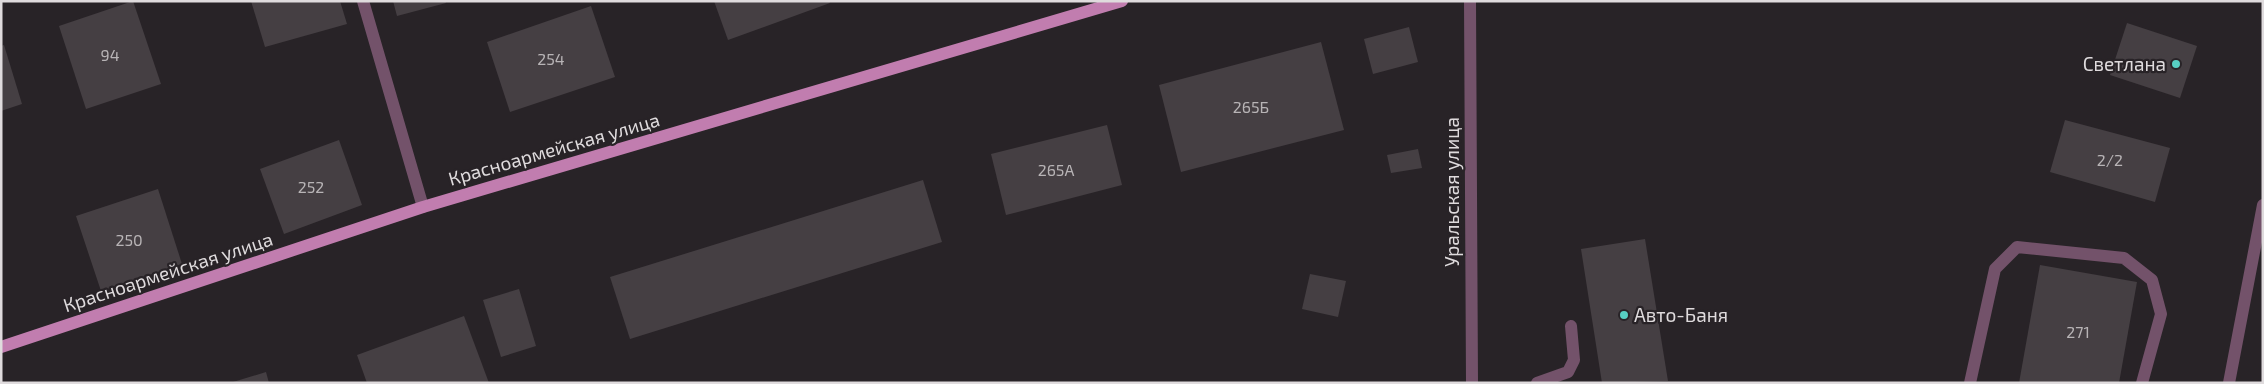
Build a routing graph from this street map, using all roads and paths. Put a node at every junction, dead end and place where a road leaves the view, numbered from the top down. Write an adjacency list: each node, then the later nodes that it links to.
1 (363, 1): 5 (street)
2 (1122, 1): 5 (main road, Красноармейская улица)
3 (1470, 1): 8 (street, Уральская улица)
4 (2263, 205): 12 (street)
5 (423, 207): 7 (main road, Красноармейская улица)
6 (1571, 326): 9 (street)
7 (1, 347)
8 (1472, 383)
9 (1537, 383)
10 (1970, 383): 11 (street)
11 (2142, 383)
12 (2229, 383)

